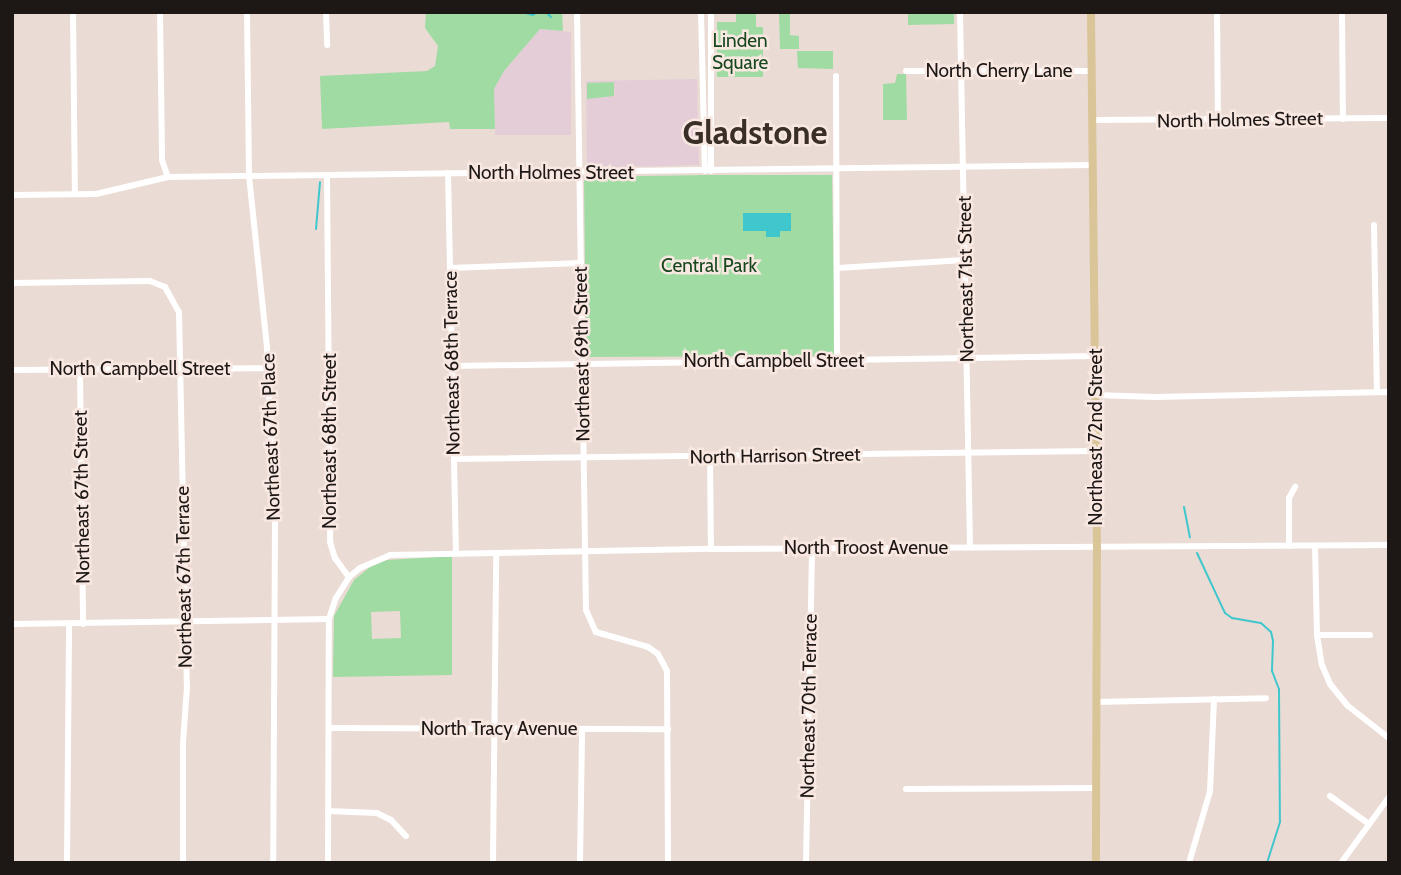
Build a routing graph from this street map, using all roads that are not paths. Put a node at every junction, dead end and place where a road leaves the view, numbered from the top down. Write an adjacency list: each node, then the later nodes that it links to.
1 (73, 12): 30 (street)
2 (160, 12): 28 (street)
3 (247, 12): 27 (street, Northeast 67th Place)
4 (326, 12): 12 (street)
5 (576, 12): 26 (street, Northeast 69th Street)
6 (701, 12): 24 (street)
7 (711, 12): 24 (street)
8 (960, 12): 15 (street, Northeast 71st Street)
9 (1091, 12): 14 (main road, Northeast 72nd Street)
10 (1217, 12): 20 (street)
11 (1342, 12): 18 (street)
12 (327, 45)
13 (906, 71): 15 (street, North Cherry Lane)
14 (1092, 71): 15 (street, North Cherry Lane); 19 (main road, Northeast 72nd Street)
15 (961, 72): 22 (street, Northeast 71st Street)
16 (835, 76): 23 (street)
17 (1389, 118): 18 (street, North Holmes Street)
18 (1343, 119): 20 (street, North Holmes Street)
19 (1092, 120): 20 (street, North Holmes Street); 21 (main road, Northeast 72nd Street)
20 (1219, 121)
21 (1093, 165): 22 (street, North Holmes Street); 38 (main road, Northeast 72nd Street)
22 (964, 168): 23 (street, North Holmes Street); 33 (street, Northeast 71st Street)
23 (837, 170): 24 (street, North Holmes Street); 36 (street)
24 (708, 171): 26 (street, North Holmes Street)
25 (448, 173): 26 (street, North Holmes Street); 29 (street, North Holmes Street); 35 (street, Northeast 68th Terrace)
26 (579, 173): 34 (street, Northeast 69th Street)
27 (249, 176): 28 (street, North Holmes Street); 29 (street, North Holmes Street); 43 (street, Northeast 67th Place)
28 (168, 177): 30 (street, North Holmes Street)
29 (327, 177): 66 (street, Northeast 68th Street)
30 (75, 194): 31 (street, North Holmes Street)
31 (12, 195)
32 (1374, 225): 47 (street)
33 (964, 260): 36 (street); 40 (street, Northeast 71st Street)
34 (581, 263): 35 (street); 41 (street, Northeast 69th Street)
35 (450, 268): 42 (street, Northeast 68th Terrace)
36 (838, 268): 39 (street)
37 (12, 283): 44 (street, Northeast 67th Terrace)
38 (1096, 356): 40 (street, North Campbell Street); 49 (main road, Northeast 72nd Street)
39 (837, 360): 40 (street, North Campbell Street); 41 (street, North Campbell Street)
40 (966, 360): 51 (street, Northeast 71st Street)
41 (582, 362): 42 (street, North Campbell Street); 53 (street, Northeast 69th Street)
42 (452, 366): 54 (street, Northeast 68th Terrace)
43 (268, 368): 44 (street, North Campbell Street); 68 (street, Northeast 67th Place)
44 (181, 369): 46 (street, North Campbell Street); 69 (street, Northeast 67th Terrace)
45 (12, 370): 46 (street, North Campbell Street)
46 (80, 370): 72 (street, Northeast 67th Street)
47 (1377, 391): 48 (street); 49 (street)
48 (1389, 392)
49 (1096, 394): 50 (main road, Northeast 72nd Street)
50 (1096, 451): 51 (street, North Harrison Street); 60 (main road, Northeast 72nd Street)
51 (969, 454): 52 (street, North Harrison Street); 59 (street, Northeast 71st Street)
52 (710, 457): 53 (street, North Harrison Street); 62 (street)
53 (584, 458): 54 (street, North Harrison Street); 63 (street, Northeast 69th Street)
54 (454, 459): 64 (street, Northeast 68th Terrace)
55 (1294, 487): 57 (street)
56 (1389, 545): 58 (street, North Troost Avenue)
57 (1289, 546): 58 (street, North Troost Avenue); 60 (street, North Troost Avenue)
58 (1315, 546): 73 (street)
59 (971, 547): 60 (street, North Troost Avenue); 61 (street, North Troost Avenue)
60 (1097, 547): 77 (main road, Northeast 72nd Street)
61 (812, 548): 62 (street, North Troost Avenue); 97 (street, Northeast 70th Terrace)
62 (711, 549): 63 (street, North Troost Avenue)
63 (585, 551): 65 (street, North Troost Avenue); 81 (street, Northeast 69th Street)
64 (456, 553): 65 (street, North Troost Avenue); 66 (street, North Troost Avenue)
65 (496, 553): 79 (street)
66 (349, 578): 67 (street)
67 (330, 619): 68 (street); 78 (street)
68 (273, 621): 69 (street); 92 (street, Northeast 67th Place)
69 (185, 623): 72 (street); 91 (street, Northeast 67th Terrace)
70 (12, 624): 71 (street)
71 (69, 624): 72 (street); 90 (street)
72 (83, 624)
73 (1317, 635): 74 (street); 82 (street)
74 (1370, 635)
75 (1266, 698): 76 (street)
76 (1214, 699): 77 (street); 99 (street)
77 (1096, 702): 83 (main road, Northeast 72nd Street)
78 (329, 728): 79 (street, North Tracy Avenue); 87 (street)
79 (494, 729): 80 (street, North Tracy Avenue); 94 (street)
80 (582, 729): 81 (street, North Tracy Avenue); 95 (street)
81 (668, 729): 96 (street)
82 (1389, 738)
83 (1097, 788): 84 (street); 98 (main road, Northeast 72nd Street)
84 (906, 789)
85 (1331, 796): 88 (street)
86 (1389, 797): 88 (street)
87 (328, 811): 89 (street); 93 (street)
88 (1369, 824): 100 (street)
89 (406, 836)
90 (67, 863)
91 (183, 863)
92 (273, 863)
93 (328, 863)
94 (493, 863)
95 (580, 863)
96 (668, 863)
97 (806, 863)
98 (1096, 863)
99 (1189, 863)
100 (1341, 863)

